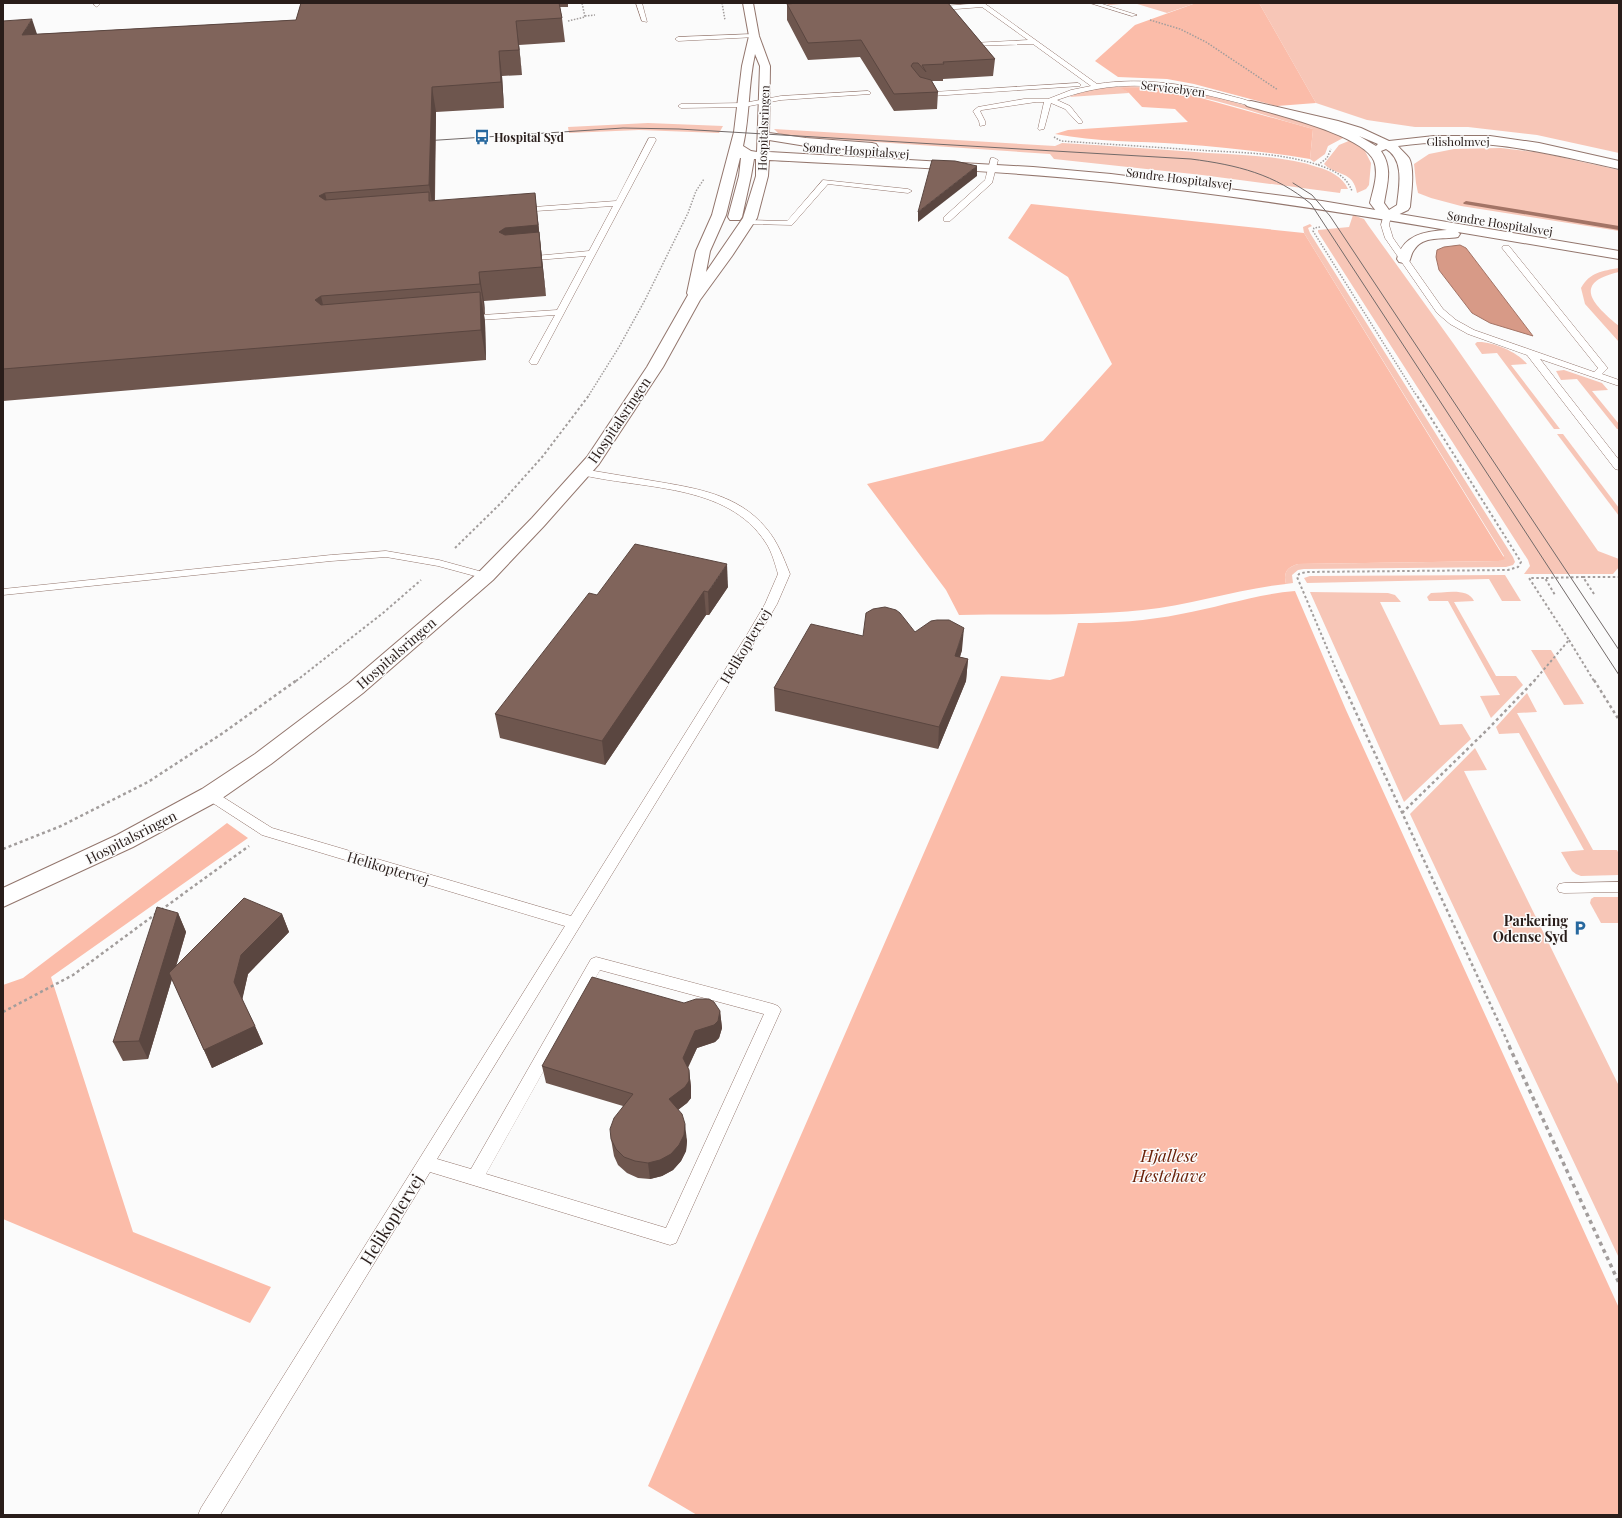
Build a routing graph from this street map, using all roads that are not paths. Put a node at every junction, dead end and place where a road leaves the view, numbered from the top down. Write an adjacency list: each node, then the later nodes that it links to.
1 (639, 3): 7 (lane)
2 (748, 3): 8 (street, Hospitalsringen)
3 (1093, 3): 6 (lane)
4 (982, 4): 5 (lane); 10 (lane)
5 (943, 8)
6 (1134, 15)
7 (645, 21)
8 (754, 36): 9 (lane); 16 (street, Hospitalsringen); 16 (street, Hospitalsringen)
9 (678, 39)
10 (1033, 42): 11 (lane); 12 (lane)
11 (973, 46)
12 (1094, 85): 13 (lane); 15 (lane, Servicebyen); 17 (lane, Servicebyen)
13 (918, 87)
14 (868, 93): 16 (lane)
15 (1048, 101): 19 (lane); 20 (lane); 21 (lane)
16 (754, 103): 18 (lane); 26 (street, Hospitalsringen); 26 (street, Hospitalsringen)
17 (1251, 104): 23 (street, Servicebyen); 27 (street, Servicebyen)
18 (681, 106)
19 (1080, 122)
20 (982, 126)
21 (1041, 129)
22 (652, 140): 33 (lane)
23 (1388, 144): 24 (street, Glisholmvej); 27 (street, Glisholmvej); 28 (street)
24 (1528, 146): 28 (street, Glisholmvej); 31 (street, Glisholmvej)
25 (882, 148): 26 (street)
26 (752, 149): 30 (street, Søndre Hospitalsvej); 40 (street, Hospitalsringen); 45 (street); 49 (street, Hospitalsringen)
27 (1374, 150): 28 (street, Glisholmvej); 34 (street)
28 (1399, 152): 36 (street)
29 (927, 153): 30 (street)
30 (991, 163): 35 (street, Søndre Hospitalsvej); 39 (lane)
31 (1619, 165)
32 (908, 190): 40 (lane)
33 (619, 203): 37 (lane); 44 (lane)
34 (1377, 203): 35 (street, Søndre Hospitalsvej); 36 (street, Søndre Hospitalsvej); 38 (street)
35 (1350, 204): 38 (street, Søndre Hospitalsvej)
36 (1403, 207): 38 (street); 41 (street, Søndre Hospitalsvej)
37 (510, 211)
38 (1387, 216): 42 (street, Søndre Hospitalsvej); 47 (lane)
39 (947, 219)
40 (748, 222): 45 (street, Hospitalsringen)
41 (1521, 226)
42 (1499, 234): 46 (street, Søndre Hospitalsvej); 47 (street)
43 (1506, 248): 54 (lane)
44 (592, 253): 48 (lane); 50 (lane)
45 (727, 253): 49 (street, Hospitalsringen)
46 (1619, 255)
47 (1404, 259): 52 (lane)
48 (516, 260)
49 (693, 300): 57 (street, Hospitalsringen)
50 (561, 312): 51 (lane); 53 (lane)
51 (460, 320)
52 (1531, 354): 54 (lane); 56 (lane)
53 (534, 362)
54 (1596, 375): 55 (lane)
55 (1619, 383)
56 (1619, 467)
57 (582, 472): 58 (street, Hospitalsringen); 64 (lane, Helikoptervej)
58 (486, 576): 59 (lane); 60 (street, Hospitalsringen)
59 (3, 592)
60 (210, 795): 63 (street, Hospitalsringen); 64 (lane, Helikoptervej)
61 (1619, 887): 62 (lane)
62 (1564, 888)
63 (3, 898)
64 (574, 923): 65 (lane, Helikoptervej)
65 (426, 1163): 66 (lane); 67 (lane, Helikoptervej)
66 (475, 1178): 66 (lane)
67 (208, 1515)

